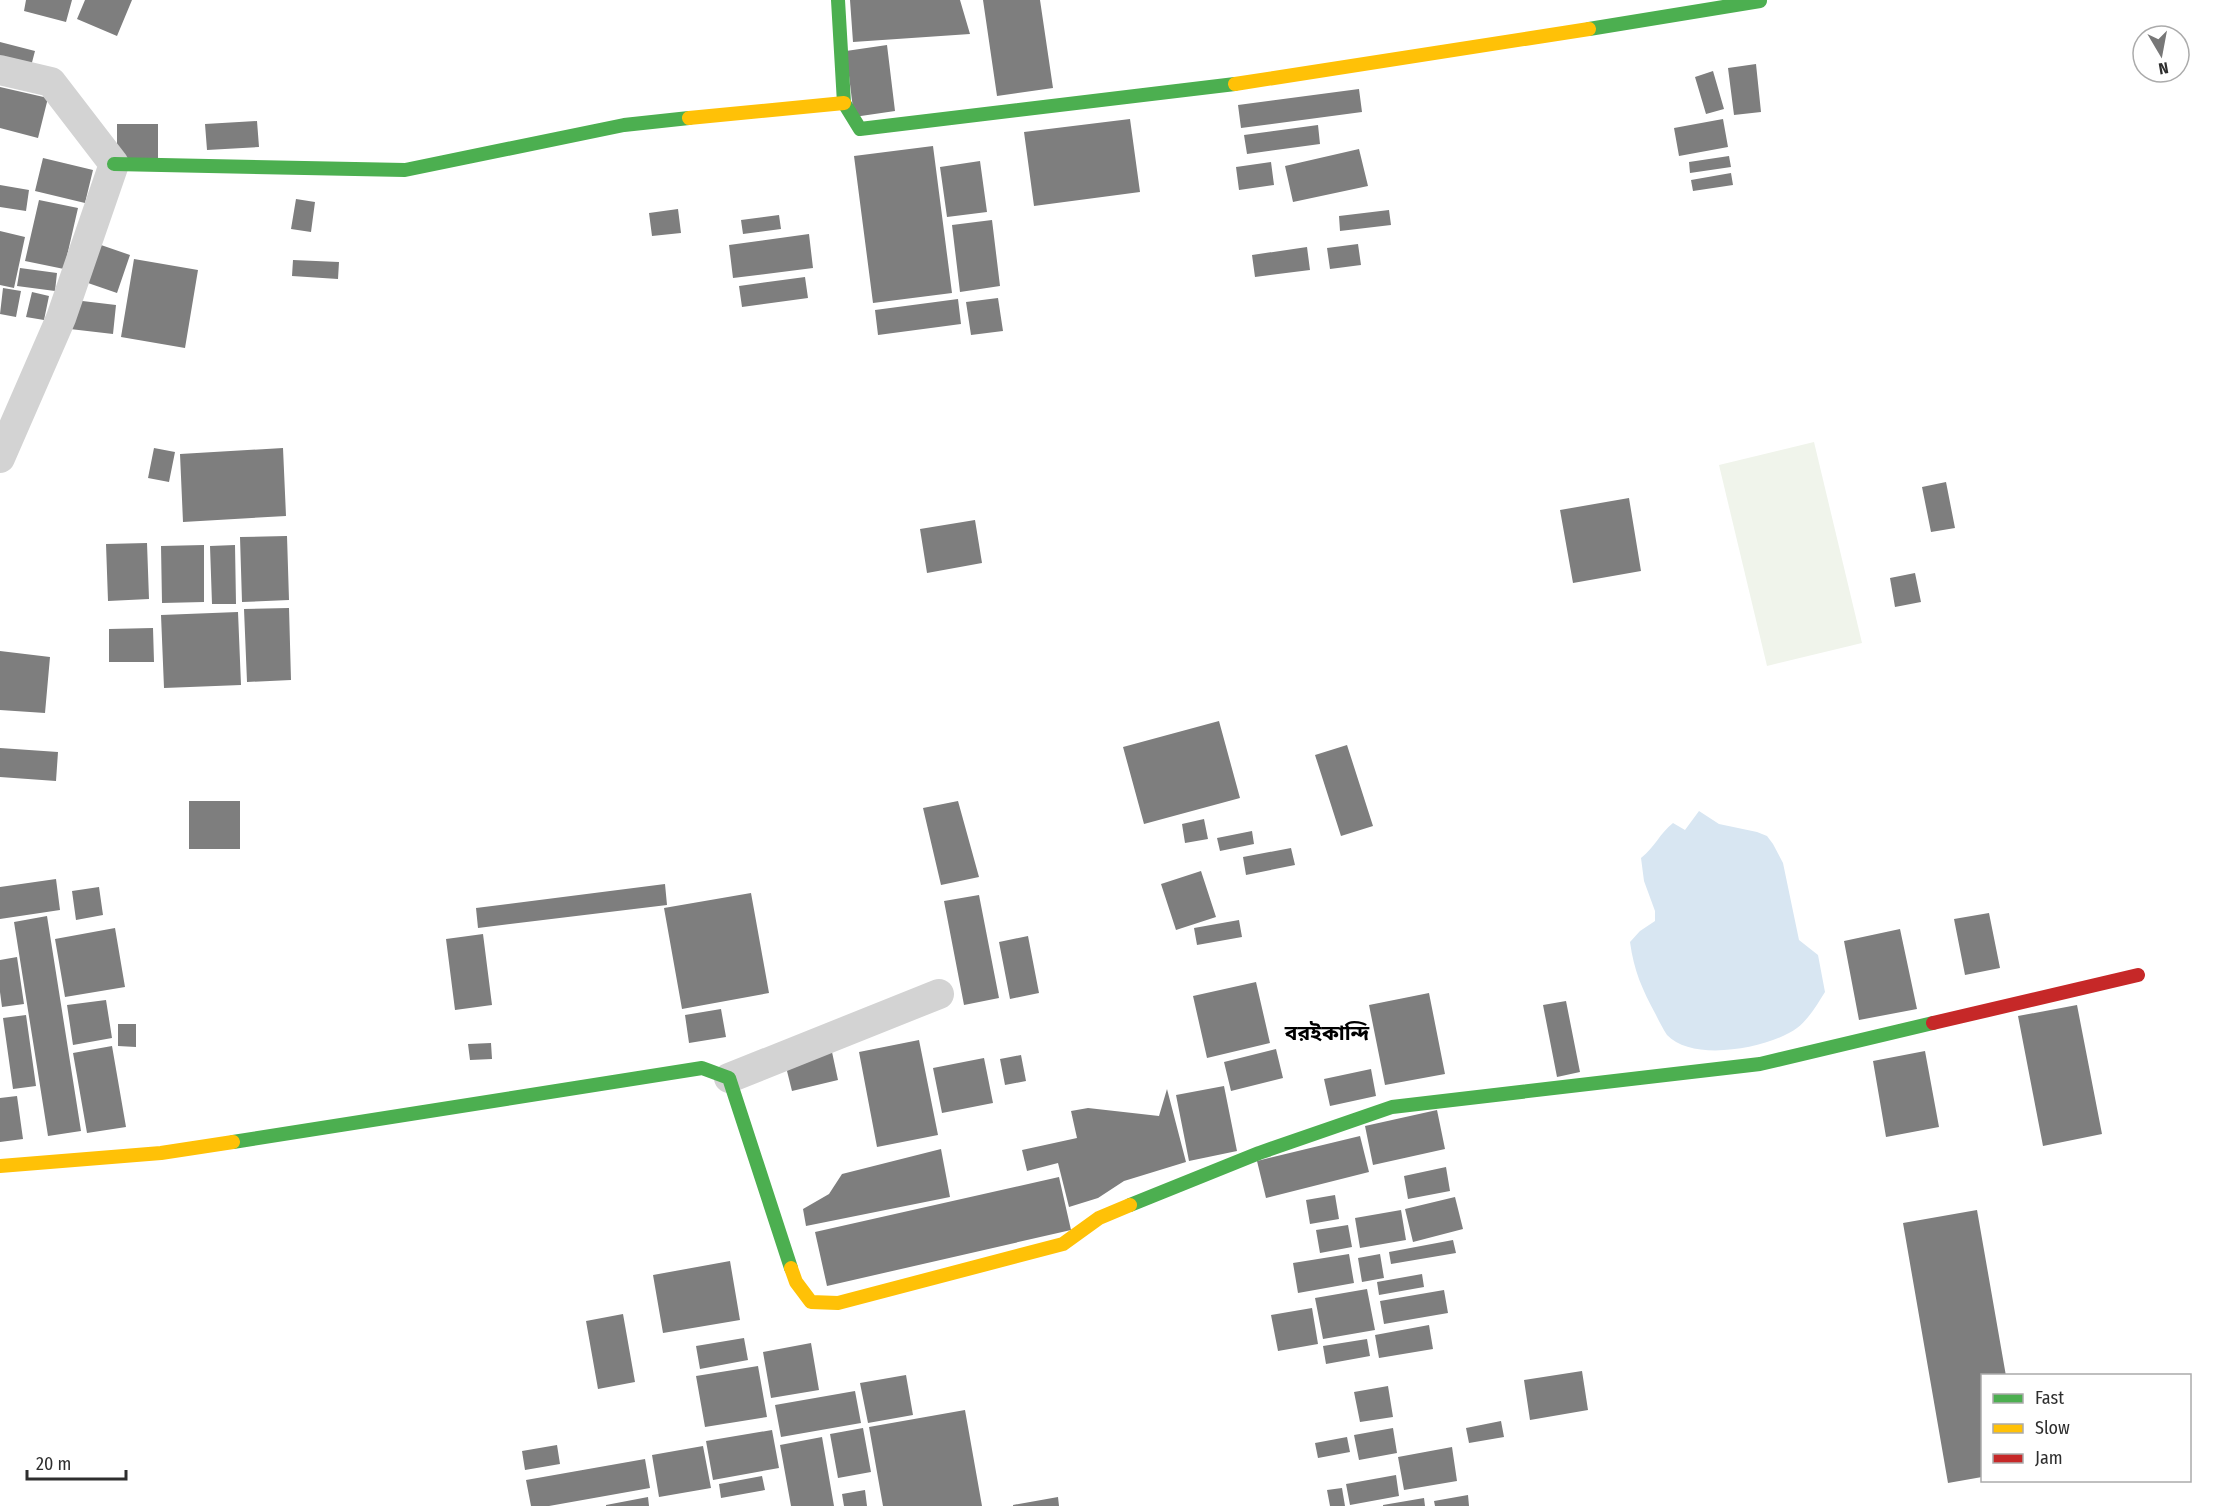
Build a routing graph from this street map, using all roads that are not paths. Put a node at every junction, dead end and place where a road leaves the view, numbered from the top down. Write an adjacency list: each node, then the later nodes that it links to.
1 (838, 0): 4 (street)
2 (1760, 2): 4 (street)
3 (0, 70): 5 (street)
4 (844, 103): 5 (street)
5 (114, 164): 6 (street)
6 (0, 458)
7 (2138, 975): 9 (street)
8 (939, 994): 9 (street)
9 (729, 1078): 10 (street)
10 (0, 1166)

